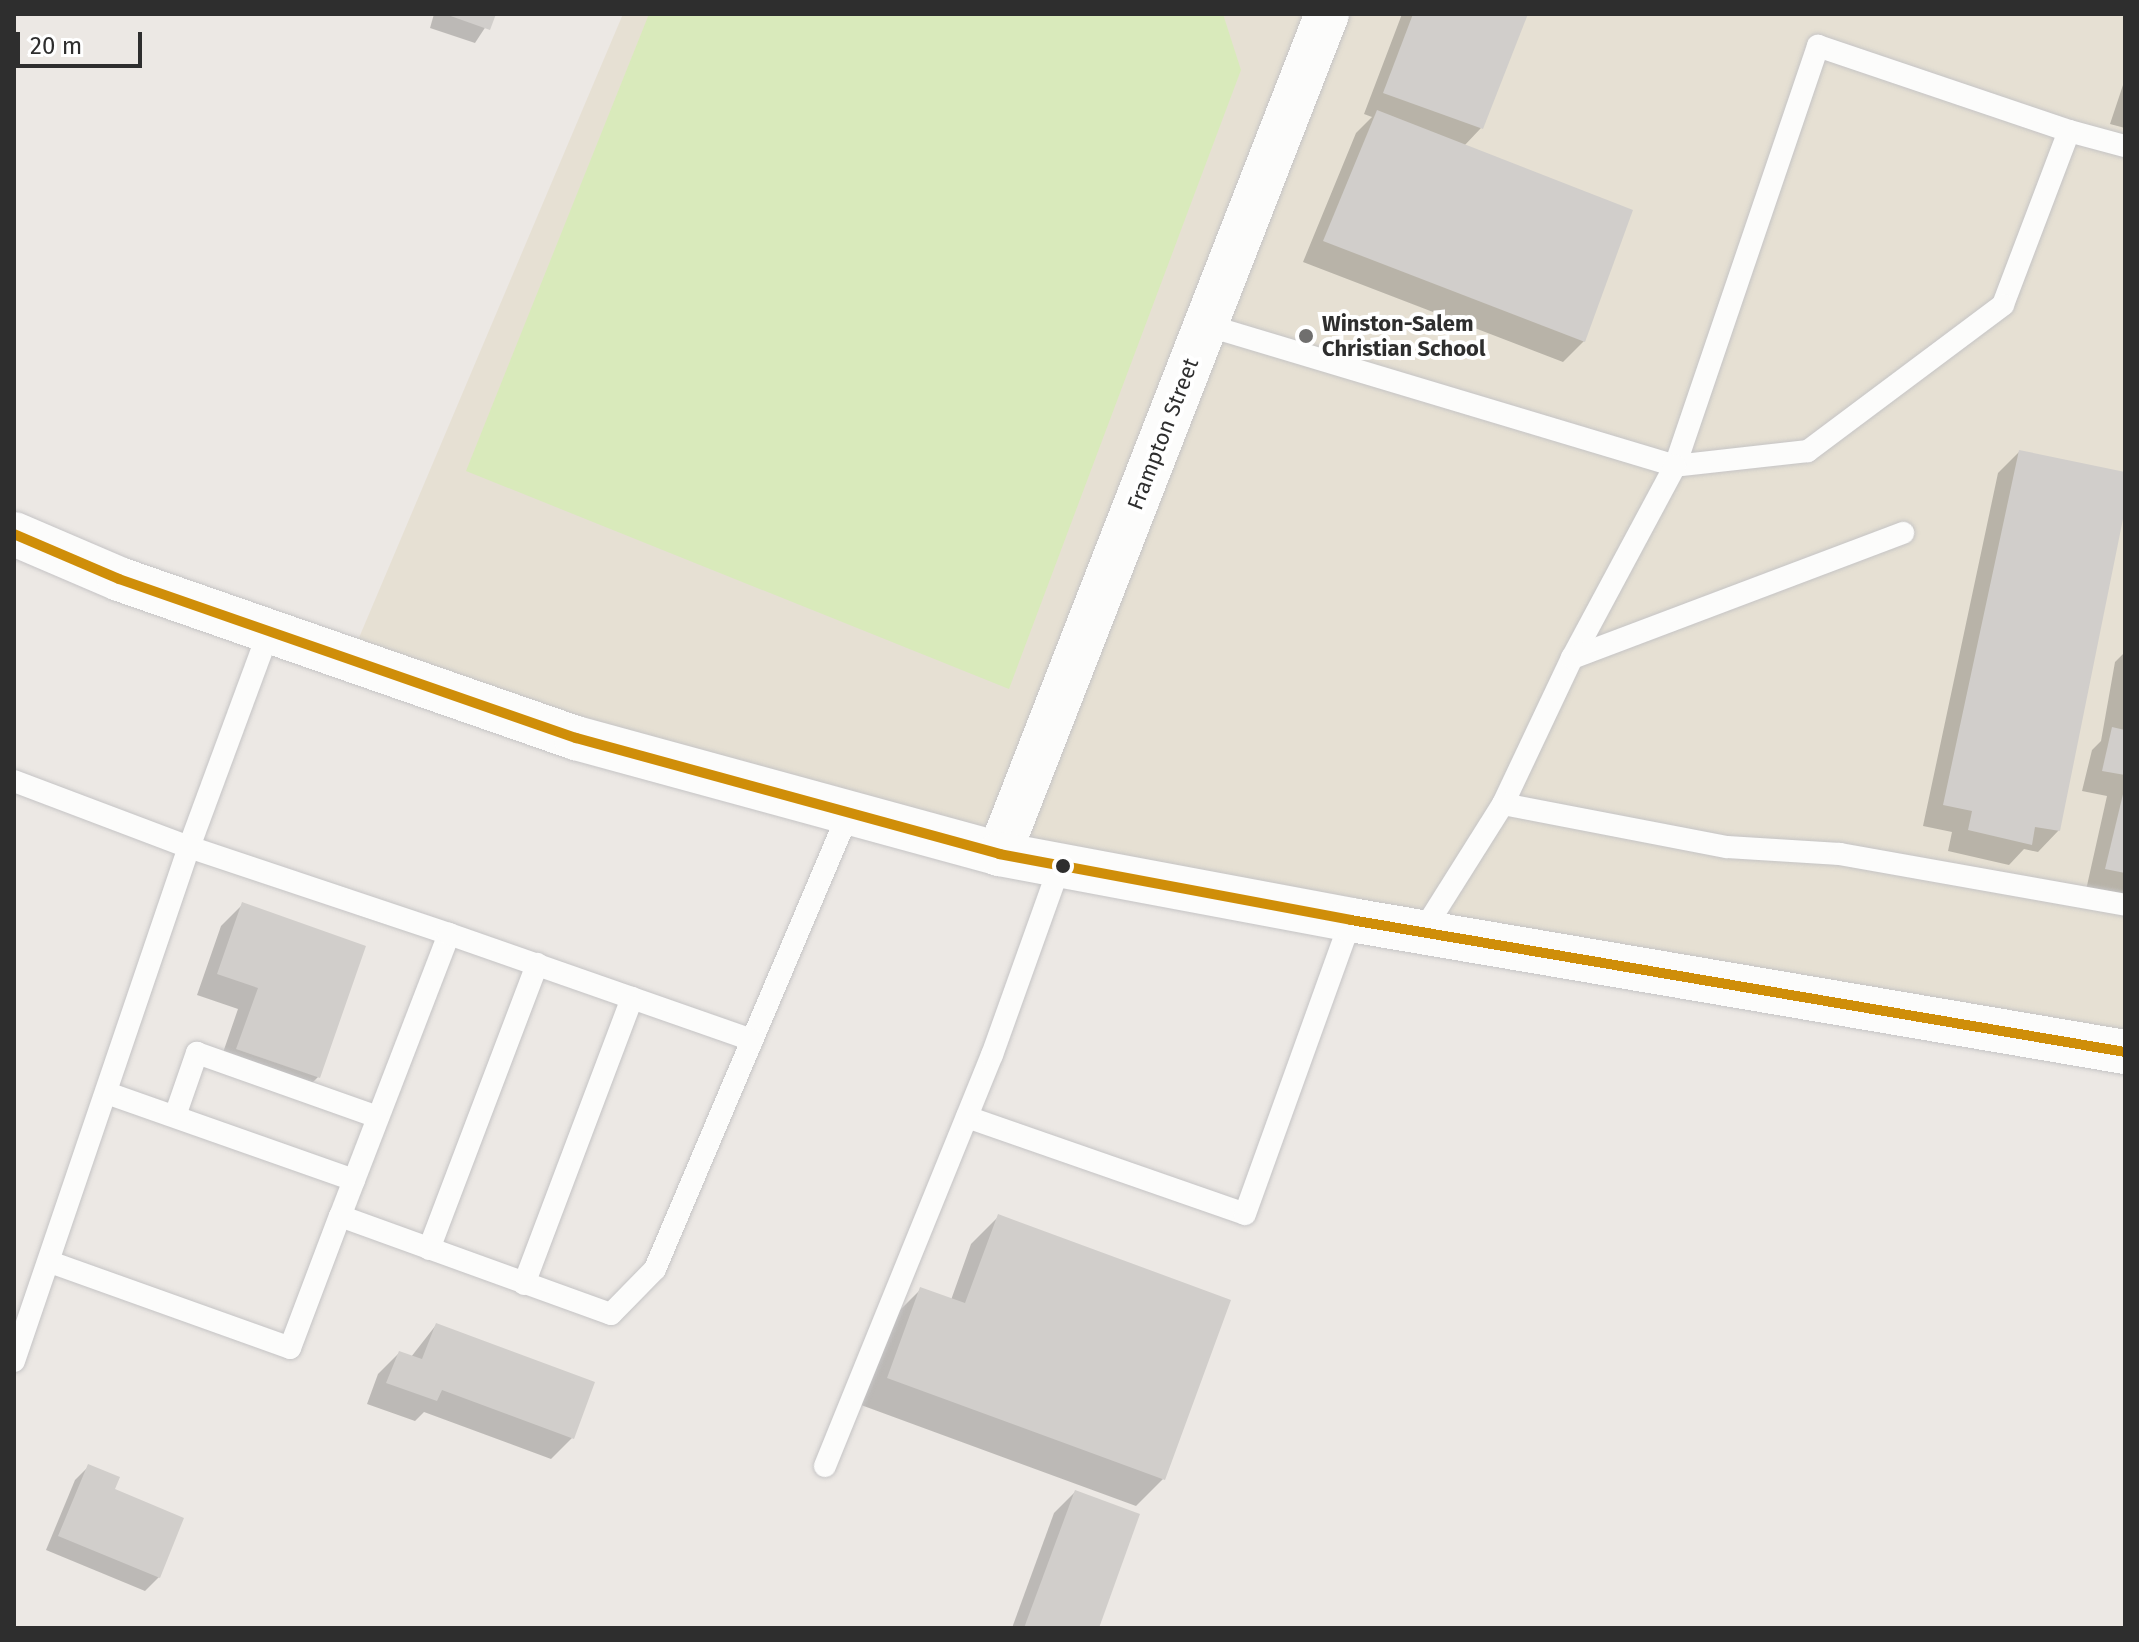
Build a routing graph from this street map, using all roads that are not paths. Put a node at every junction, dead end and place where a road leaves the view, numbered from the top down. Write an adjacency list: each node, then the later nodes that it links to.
1 (1327, 14): 4 (main road, Frampton Street)
2 (2069, 131): 3 (lane); 5 (lane); 5 (lane)
3 (2125, 146)
4 (1206, 325): 5 (lane); 14 (main road, Frampton Street)
5 (1675, 466): 9 (lane)
6 (1903, 533): 9 (lane)
7 (14, 534): 8 (main road)
8 (269, 631): 12 (main road); 13 (lane)
9 (1572, 658): 11 (lane)
10 (14, 781): 13 (lane)
11 (1503, 804): 16 (lane); 18 (lane)
12 (849, 812): 14 (main road); 22 (lane)
13 (189, 847): 19 (lane); 24 (lane)
14 (999, 854): 15 (main road)
15 (1060, 865): 17 (main road); 27 (lane)
16 (2125, 905)
17 (1351, 920): 18 (main road); 27 (lane)
18 (1423, 931): 23 (main road)
19 (449, 934): 20 (lane); 26 (lane)
20 (537, 964): 21 (lane); 30 (lane)
21 (632, 998): 22 (lane); 32 (lane)
22 (752, 1040): 32 (lane)
23 (2125, 1052)
24 (107, 1093): 25 (lane); 31 (lane)
25 (175, 1116): 26 (lane); 28 (lane)
26 (378, 1117): 28 (lane)
27 (967, 1117): 35 (lane)
28 (354, 1180): 29 (lane)
29 (340, 1216): 30 (lane); 31 (lane)
30 (429, 1249): 32 (lane)
31 (50, 1262): 33 (lane)
32 (524, 1284)
33 (22, 1320): 34 (lane)
34 (14, 1361)
35 (825, 1466)

